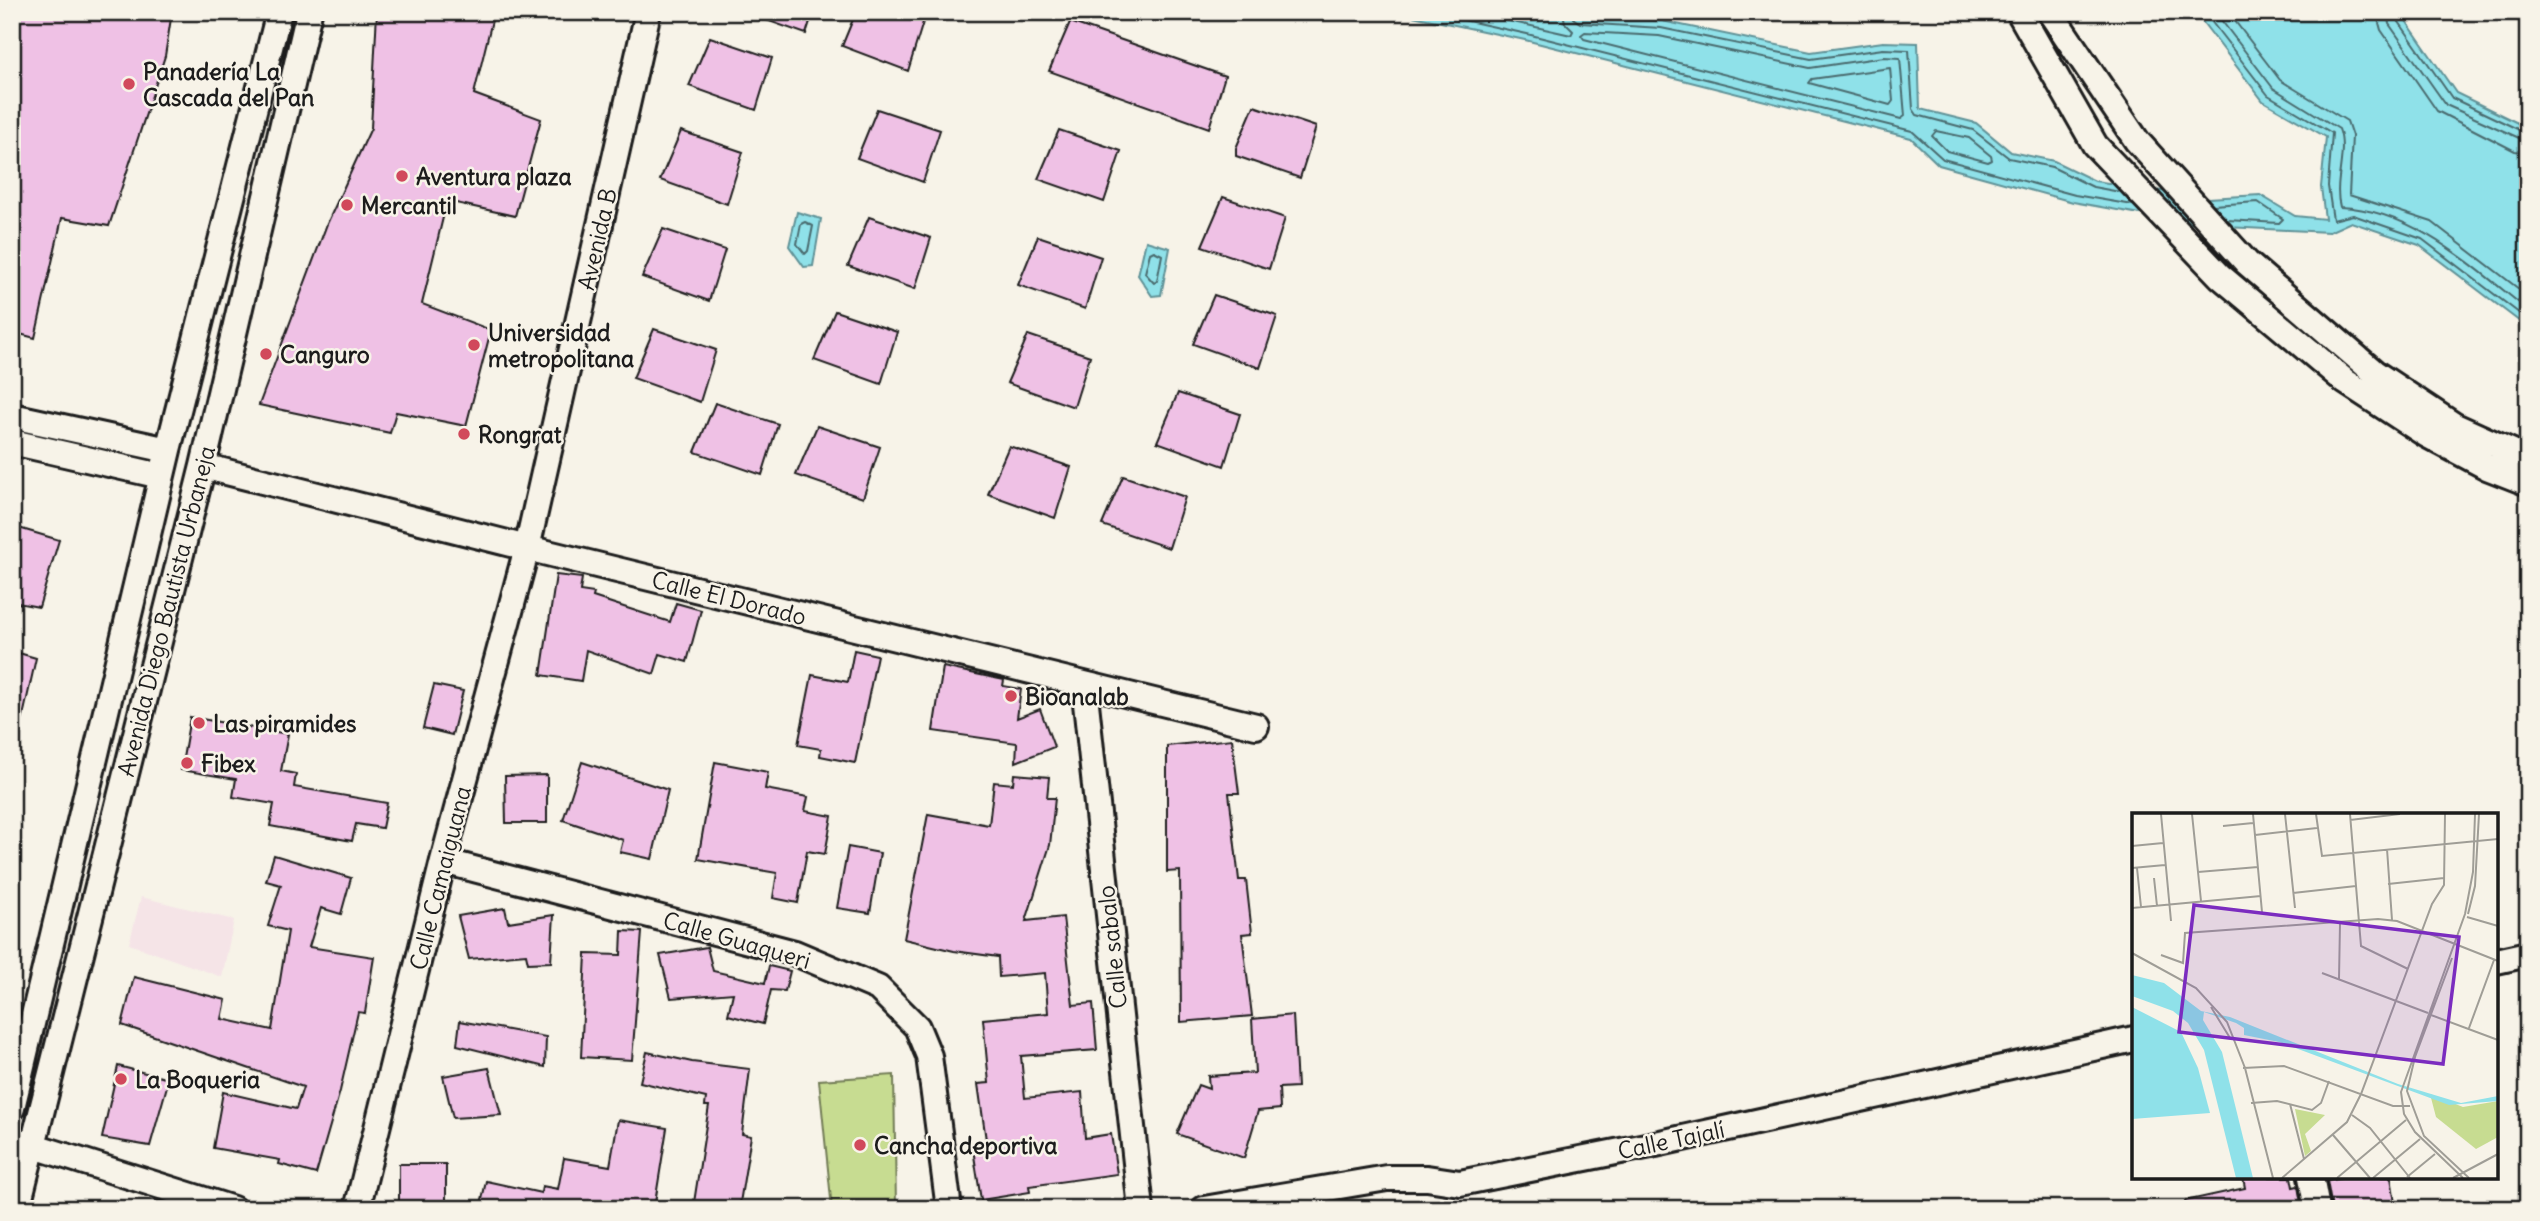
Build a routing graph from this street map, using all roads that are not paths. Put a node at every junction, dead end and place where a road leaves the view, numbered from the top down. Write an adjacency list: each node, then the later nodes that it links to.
1 (279, 12): 8 (street, Avenida Diego Bautista Urbaneja)
2 (309, 12): 10 (street, Avenida Diego Bautista Urbaneja)
3 (648, 12): 13 (street, Avenida B)
4 (2019, 12): 12 (street)
5 (2050, 12): 9 (street)
6 (12, 416): 8 (street)
7 (12, 442): 11 (street)
8 (168, 450): 11 (street, Avenida Diego Bautista Urbaneja)
9 (2528, 459)
10 (203, 466): 13 (street, Calle El Dorado); 21 (street, Avenida Diego Bautista Urbaneja)
11 (161, 476): 20 (street, Avenida Diego Bautista Urbaneja)
12 (2528, 483)
13 (527, 548): 14 (street, Calle El Dorado); 16 (street, Calle Camaiguana)
14 (1084, 685): 15 (street, Calle El Dorado); 27 (street, Calle sabalo)
15 (1256, 726)
16 (443, 861): 25 (street, Calle Camaiguana); 26 (street, Calle Guaqueri)
17 (2528, 954): 18 (street)
18 (2498, 961)
19 (2132, 1039): 28 (street, Calle Tajalí)
20 (12, 1108)
21 (22, 1142): 23 (street, Avenida Diego Bautista Urbaneja); 24 (street)
22 (2311, 1179): 29 (street)
23 (17, 1209)
24 (233, 1209)
25 (357, 1209)
26 (949, 1209)
27 (1141, 1209)
28 (1204, 1209)
29 (2317, 1209)

